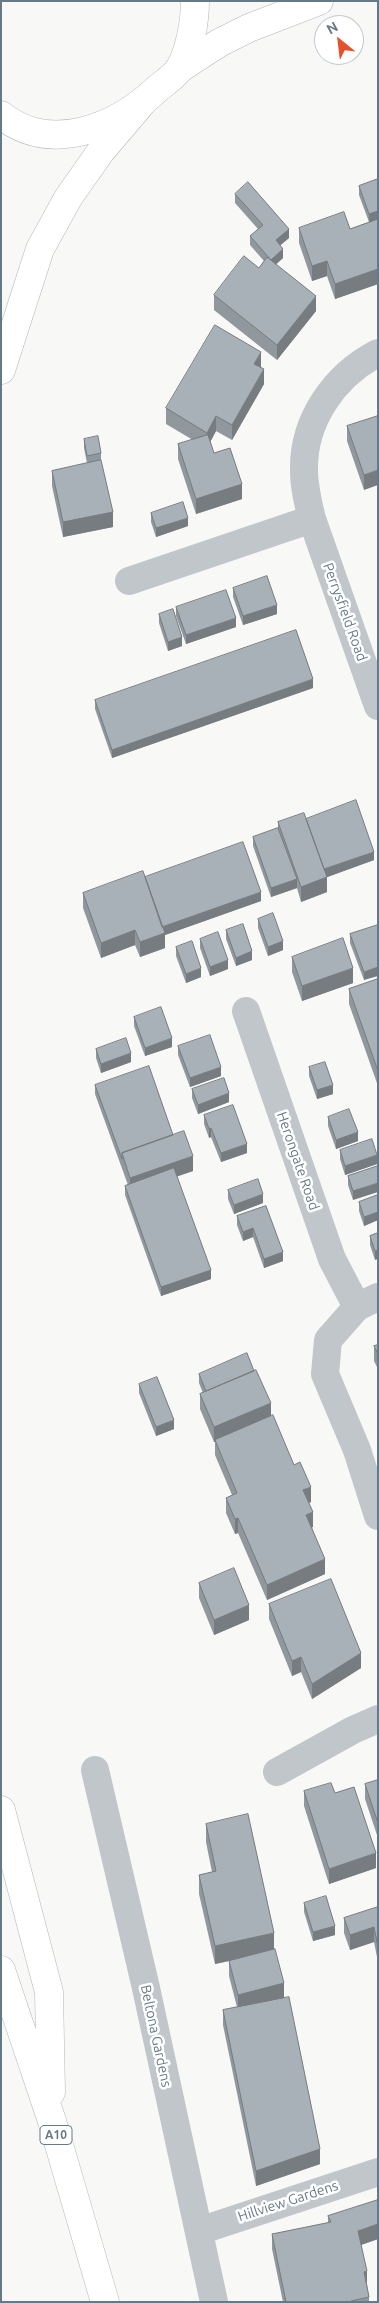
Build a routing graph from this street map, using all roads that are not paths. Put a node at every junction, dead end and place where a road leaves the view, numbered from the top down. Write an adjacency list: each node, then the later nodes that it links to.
1 (196, 1): 3 (main road)
2 (319, 1): 3 (main road)
3 (179, 69): 4 (main road)
4 (142, 104): 5 (main road); 7 (main road)
5 (1, 116)
6 (378, 352): 8 (street, Perrysfield Road)
7 (1, 370)
8 (312, 519): 9 (street); 10 (street, Perrysfield Road)
9 (129, 581)
10 (378, 706)
11 (246, 1011): 12 (street, Herongate Road)
12 (367, 1302): 13 (street, Herongate Road)
13 (378, 1516)
14 (378, 1719): 16 (street)
15 (95, 1770): 21 (street, Beltona Gardens)
16 (277, 1772)
17 (1, 1810): 19 (main road)
18 (1, 1970): 19 (main road, A10)
19 (52, 2121): 22 (main road, A10)
20 (378, 2172): 21 (street, Hillview Gardens)
21 (199, 2231): 23 (street, Beltona Gardens)
22 (105, 2302)
23 (214, 2302)

